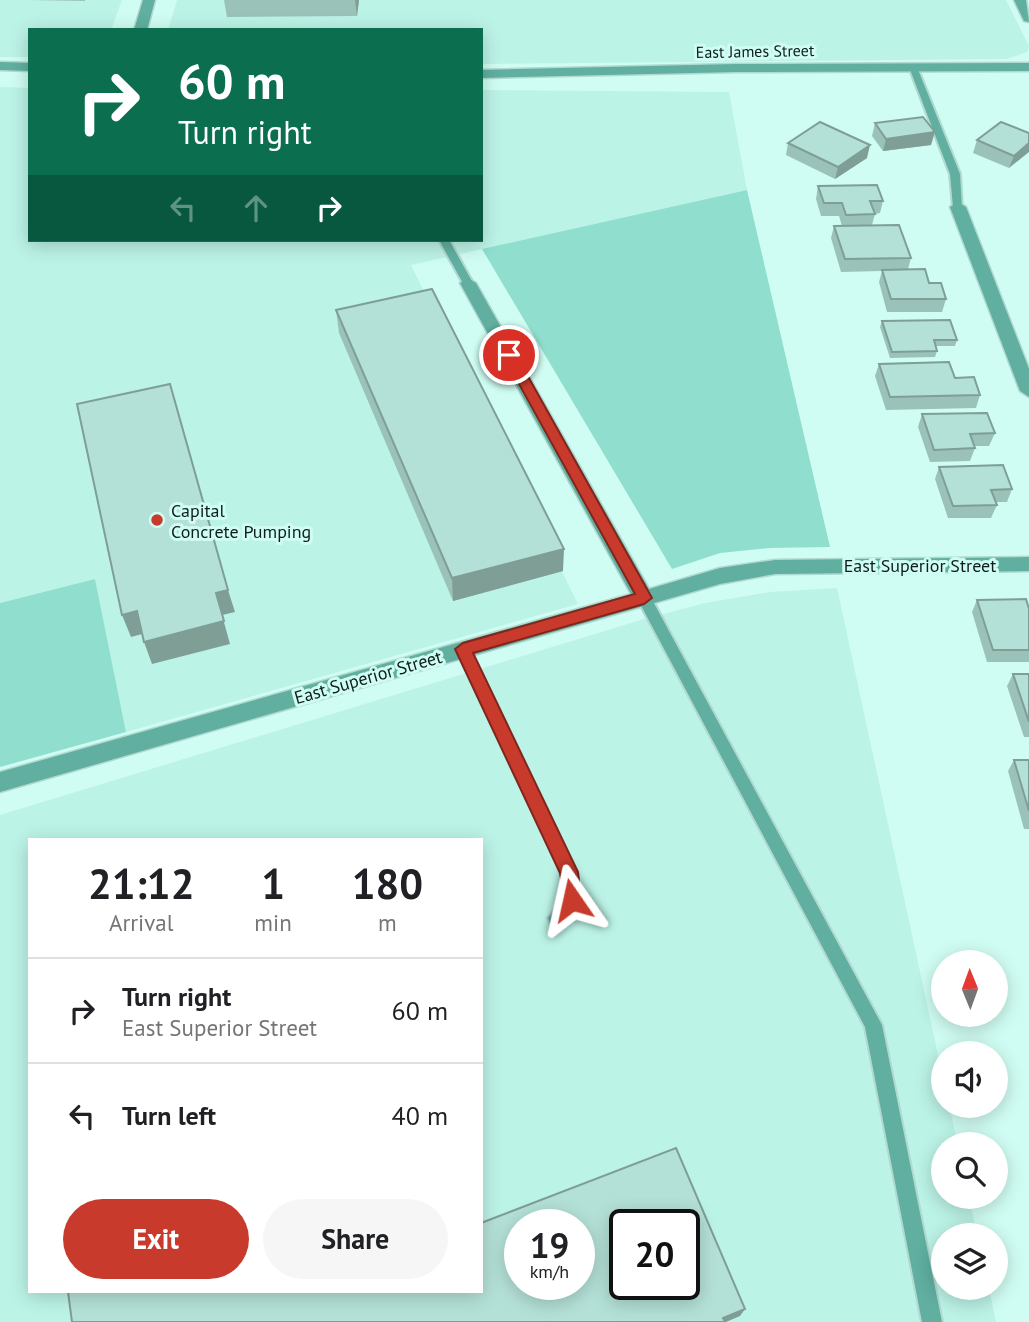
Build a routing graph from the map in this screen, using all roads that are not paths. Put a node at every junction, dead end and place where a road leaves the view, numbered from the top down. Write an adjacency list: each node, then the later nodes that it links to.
1 (149, 0): 4 (street)
2 (1020, 0): 3 (street)
3 (1029, 18)
4 (142, 28)
5 (0, 66): 6 (street)
6 (28, 67)
7 (913, 67): 8 (street, East James Street); 9 (street, East James Street); 10 (lane)
8 (1029, 67)
9 (483, 74)
10 (958, 207): 13 (street)
11 (445, 242): 12 (lane)
12 (468, 282): 15 (street)
13 (1029, 391)
14 (1029, 564): 15 (street, East Superior Street)
15 (644, 598): 16 (street, East Superior Street); 19 (lane)
16 (463, 649): 17 (street, East Superior Street); 18 (lane)
17 (0, 782)
18 (556, 918)
19 (932, 1322)

